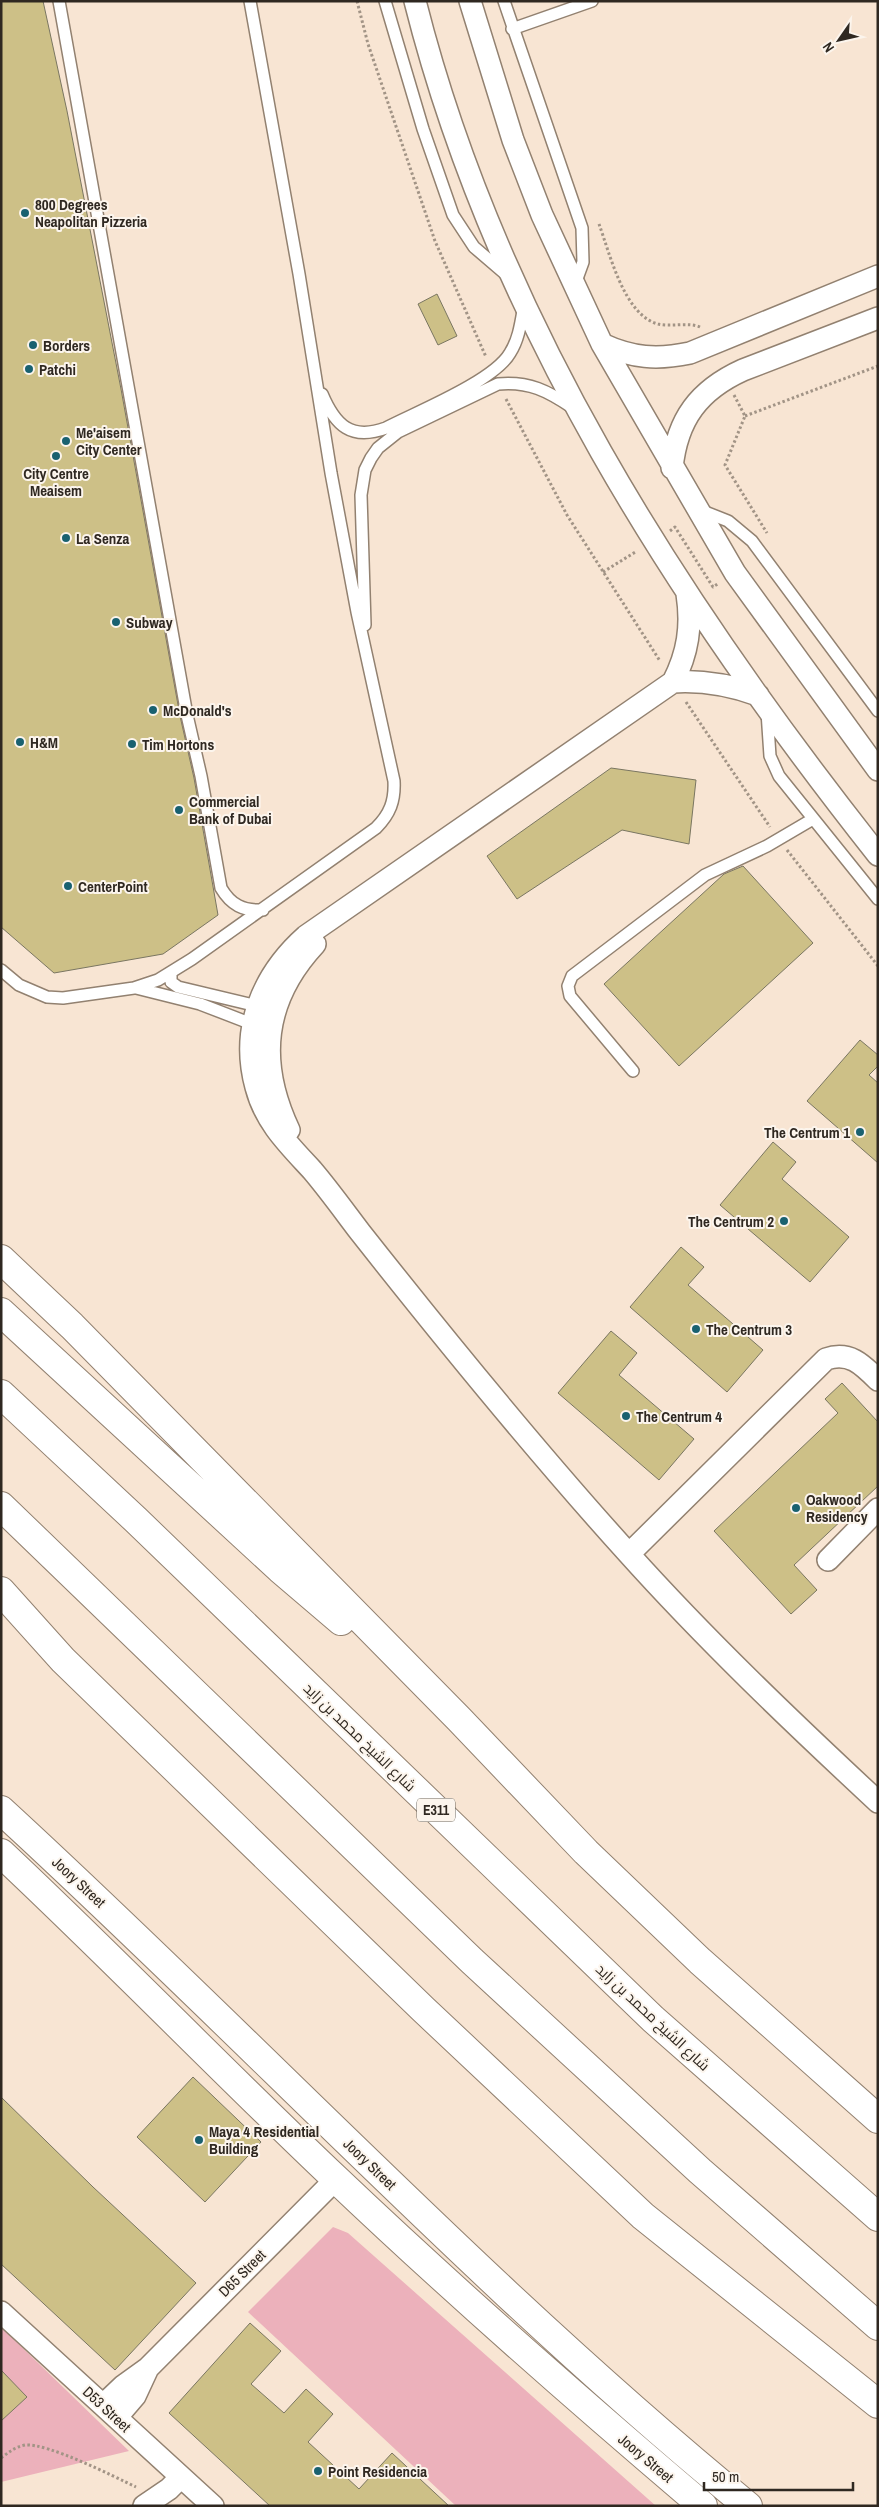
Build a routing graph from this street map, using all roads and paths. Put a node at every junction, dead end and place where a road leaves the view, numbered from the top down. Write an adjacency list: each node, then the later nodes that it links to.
1 (59, 1): 34 (lane)
2 (250, 1): 18 (lane)
3 (357, 1): 17 (path)
4 (385, 1): 13 (lane)
5 (416, 1): 13 (street)
6 (470, 1): 12 (street)
7 (504, 1): 10 (lane)
8 (592, 1): 9 (lane)
9 (577, 4): 10 (lane)
10 (512, 29): 12 (lane)
11 (878, 276): 15 (street)
12 (574, 288): 15 (street)
13 (520, 292): 17 (lane); 20 (street)
14 (878, 318): 22 (street)
15 (602, 344): 22 (street)
16 (878, 366): 21 (path)
17 (492, 371): 18 (lane)
18 (314, 376): 25 (lane)
19 (498, 384): 20 (lane); 25 (lane); 26 (path)
20 (577, 410): 24 (street)
21 (745, 416)
22 (672, 468): 23 (street)
23 (698, 510): 28 (lane); 29 (street)
24 (687, 594): 26 (street); 27 (street)
25 (365, 639): 34 (lane)
26 (673, 682): 27 (street); 31 (path); 35 (street)
27 (762, 700): 30 (lane); 32 (street)
28 (878, 711)
29 (878, 770)
30 (813, 819): 31 (lane); 33 (lane)
31 (778, 839): 36 (path); 41 (lane)
32 (878, 855)
33 (878, 899)
34 (263, 910): 38 (lane)
35 (346, 911): 40 (street); 42 (street)
36 (878, 966)
37 (1, 970): 39 (lane)
38 (171, 974): 39 (lane); 40 (lane)
39 (134, 988): 40 (lane)
40 (255, 1015): 42 (street)
41 (632, 1071)
42 (313, 1172): 49 (street)
43 (1, 1259): 54 (main road)
44 (1, 1312): 54 (main road)
45 (878, 1380): 49 (street)
46 (1, 1394): 60 (main road, شارع الشيخ محمد بن زايد / E311)
47 (1, 1506): 63 (main road)
48 (878, 1509): 50 (street)
49 (629, 1554): 55 (street)
50 (828, 1560)
51 (1, 1591): 53 (main road)
52 (1, 1614): 53 (main road)
53 (63, 1660): 64 (main road)
54 (459, 1719): 58 (main road)
55 (878, 1802)
56 (1, 1810): 61 (main road, Joory Street)
57 (1, 1853): 59 (main road, Joory Street)
58 (878, 2119)
59 (336, 2179): 61 (main road); 65 (street, D65 Street); 70 (main road, Joory Street)
60 (878, 2216)
61 (451, 2243): 71 (main road, Joory Street)
62 (1, 2312): 65 (street, D53 Street)
63 (878, 2326)
64 (878, 2404)
65 (110, 2411): 67 (street, D53 Street)
66 (1, 2458): 68 (path)
67 (181, 2477): 68 (street); 69 (street, D53 Street)
68 (150, 2502)
69 (213, 2506)
70 (704, 2506)
71 (748, 2506)

